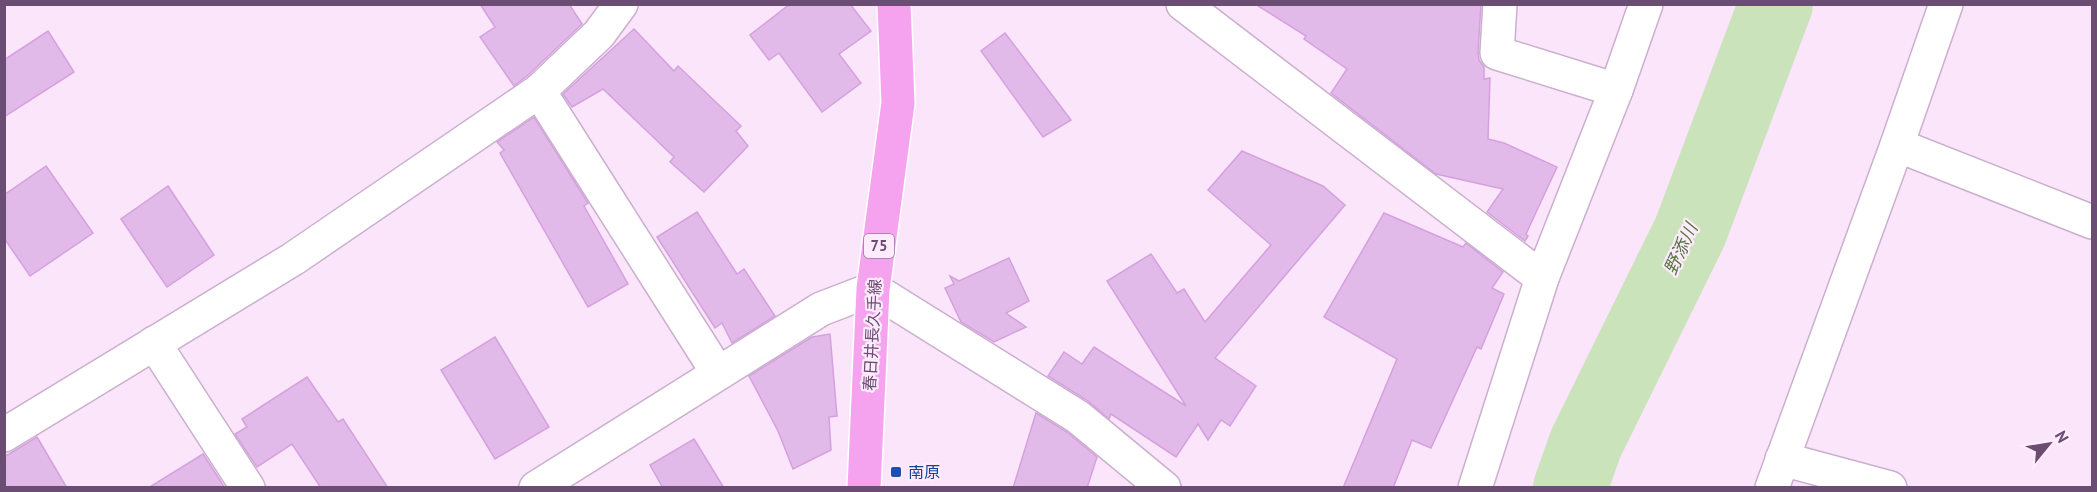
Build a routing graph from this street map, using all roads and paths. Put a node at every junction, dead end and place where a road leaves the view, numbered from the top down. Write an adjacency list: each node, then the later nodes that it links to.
1 (621, 4): 8 (street)
2 (894, 4): 12 (main road, 春日井長久手線 / 75)
3 (1183, 4): 11 (street)
4 (1500, 4): 7 (street)
5 (1646, 4): 7 (street)
6 (1946, 4): 9 (street)
7 (1616, 90): 11 (street)
8 (539, 91): 13 (street); 14 (street)
9 (1898, 145): 10 (street); 16 (street)
10 (2092, 222)
11 (1542, 278): 21 (street)
12 (873, 289): 14 (street); 19 (main road, 春日井長久手線 / 75); 20 (street)
13 (154, 344): 15 (street); 17 (street)
14 (718, 373): 18 (street)
15 (4, 435)
16 (1777, 473): 22 (street)
17 (248, 488)
18 (536, 488)
19 (864, 488)
20 (1164, 488)
21 (1475, 488)
22 (1890, 488)

